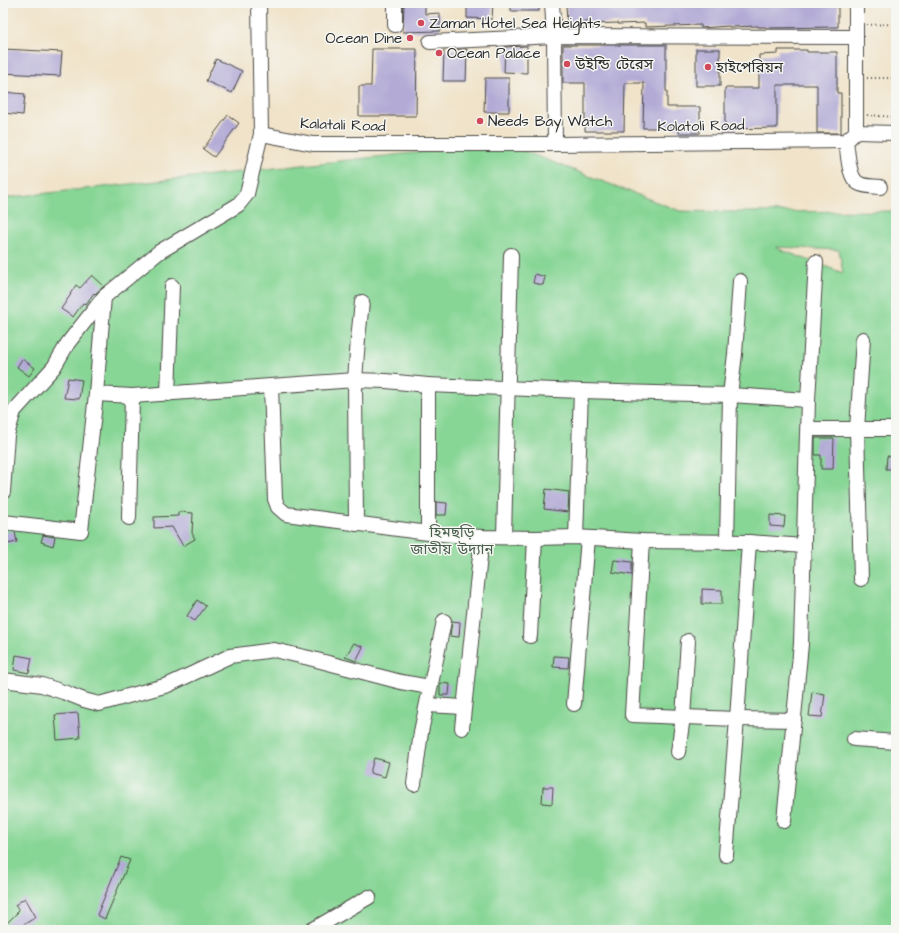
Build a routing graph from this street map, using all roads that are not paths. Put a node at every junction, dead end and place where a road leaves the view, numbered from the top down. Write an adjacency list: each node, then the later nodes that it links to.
1 (259, 3): 10 (street)
2 (395, 3): 5 (street)
3 (552, 3): 6 (street)
4 (856, 3): 7 (street)
5 (395, 25)
6 (554, 36): 7 (street); 8 (street); 12 (street)
7 (856, 37): 11 (street)
8 (430, 42)
9 (896, 133): 11 (street, Kolatoli Road)
10 (261, 134): 12 (street, Kalatali Road); 18 (street)
11 (851, 137): 12 (street, Kolatoli Road); 13 (street)
12 (556, 144)
13 (880, 187)
14 (511, 255): 24 (street)
15 (816, 262): 30 (street)
16 (740, 281): 29 (street)
17 (172, 286): 27 (street)
18 (104, 297): 26 (street); 34 (street)
19 (362, 302): 21 (street)
20 (864, 339): 32 (street)
21 (355, 380): 22 (street); 23 (street); 37 (street)
22 (428, 385): 24 (street); 38 (street)
23 (271, 386): 27 (street); 37 (street)
24 (507, 389): 25 (street); 40 (street)
25 (581, 391): 29 (street); 41 (street)
26 (96, 394): 28 (street); 36 (street)
27 (168, 394): 28 (street)
28 (132, 396): 35 (street)
29 (730, 396): 30 (street); 44 (street)
30 (808, 400): 31 (street)
31 (808, 429): 32 (street); 46 (street)
32 (857, 429): 33 (street); 47 (street)
33 (896, 429)
34 (3, 492)
35 (129, 518)
36 (3, 522)
37 (356, 524): 38 (street)
38 (428, 533): 39 (street)
39 (482, 537): 40 (street); 55 (street)
40 (504, 537): 42 (street)
41 (582, 537): 42 (street); 43 (street); 53 (street)
42 (534, 538): 49 (street)
43 (642, 541): 44 (street); 56 (street)
44 (727, 542): 45 (street)
45 (749, 542): 46 (street); 57 (street)
46 (804, 546): 58 (street)
47 (862, 579)
48 (444, 621): 52 (street)
49 (530, 636)
50 (688, 641): 56 (street)
51 (3, 680): 52 (street)
52 (430, 687): 54 (street)
53 (574, 704)
54 (427, 705): 55 (street); 63 (street)
55 (464, 707): 59 (street)
56 (682, 717): 57 (street); 62 (street)
57 (737, 719): 58 (street); 65 (street)
58 (794, 720): 64 (street)
59 (462, 728)
60 (854, 739): 61 (street)
61 (896, 742)
62 (678, 752)
63 (414, 784)
64 (784, 821)
65 (726, 855)
66 (370, 897): 67 (street)
67 (312, 930)

